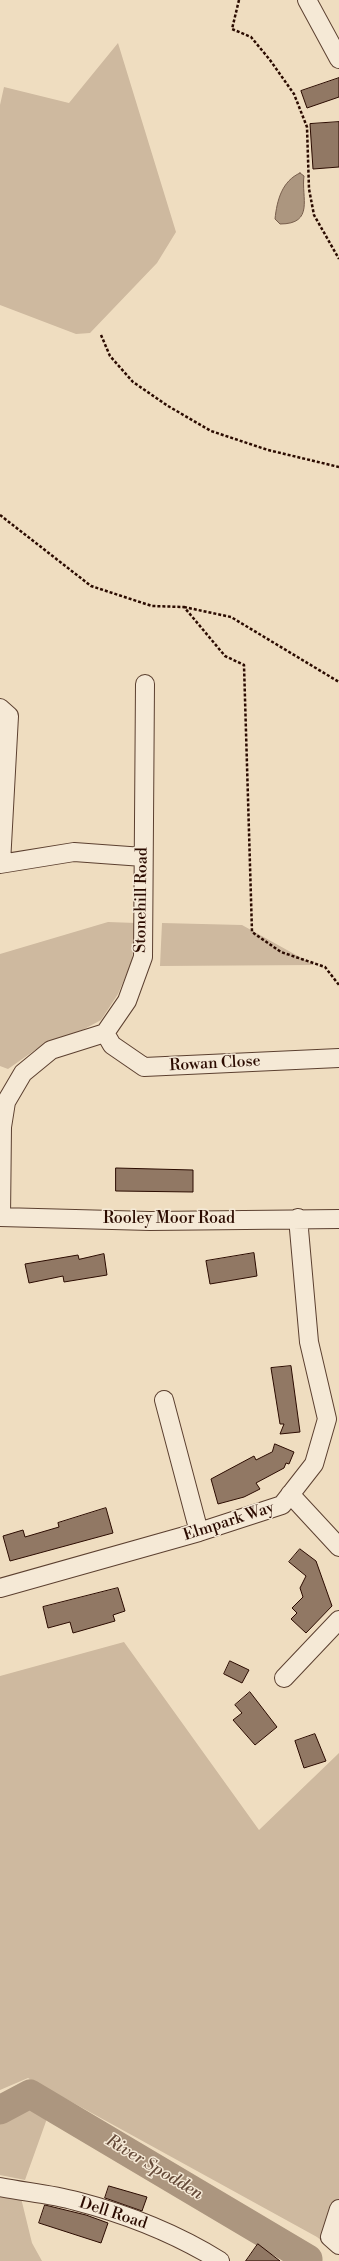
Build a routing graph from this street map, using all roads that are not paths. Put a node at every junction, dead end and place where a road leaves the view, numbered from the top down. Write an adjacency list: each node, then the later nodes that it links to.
1 (307, 0): 2 (street)
2 (339, 59)
3 (145, 684): 5 (street, Stonehill Road)
4 (0, 708): 6 (street)
5 (142, 856): 6 (street); 7 (street, Stonehill Road)
6 (1, 864)
7 (105, 1033): 8 (street, Rowan Close); 9 (street)
8 (339, 1058)
9 (1, 1127): 10 (street)
10 (0, 1218): 11 (street, Rooley Moor Road)
11 (298, 1218): 12 (street, Rooley Moor Road); 14 (street, Elmpark Way)
12 (339, 1219)
13 (164, 1400): 15 (street)
14 (290, 1494): 15 (street, Elmpark Way); 16 (street)
15 (199, 1532): 17 (street, Elmpark Way)
16 (339, 1547)
17 (0, 1588)
18 (339, 1620): 19 (street)
19 (284, 1678)
20 (0, 2187): 23 (street, Dell Road)
21 (339, 2209): 22 (street)
22 (339, 2245)
23 (220, 2261)

